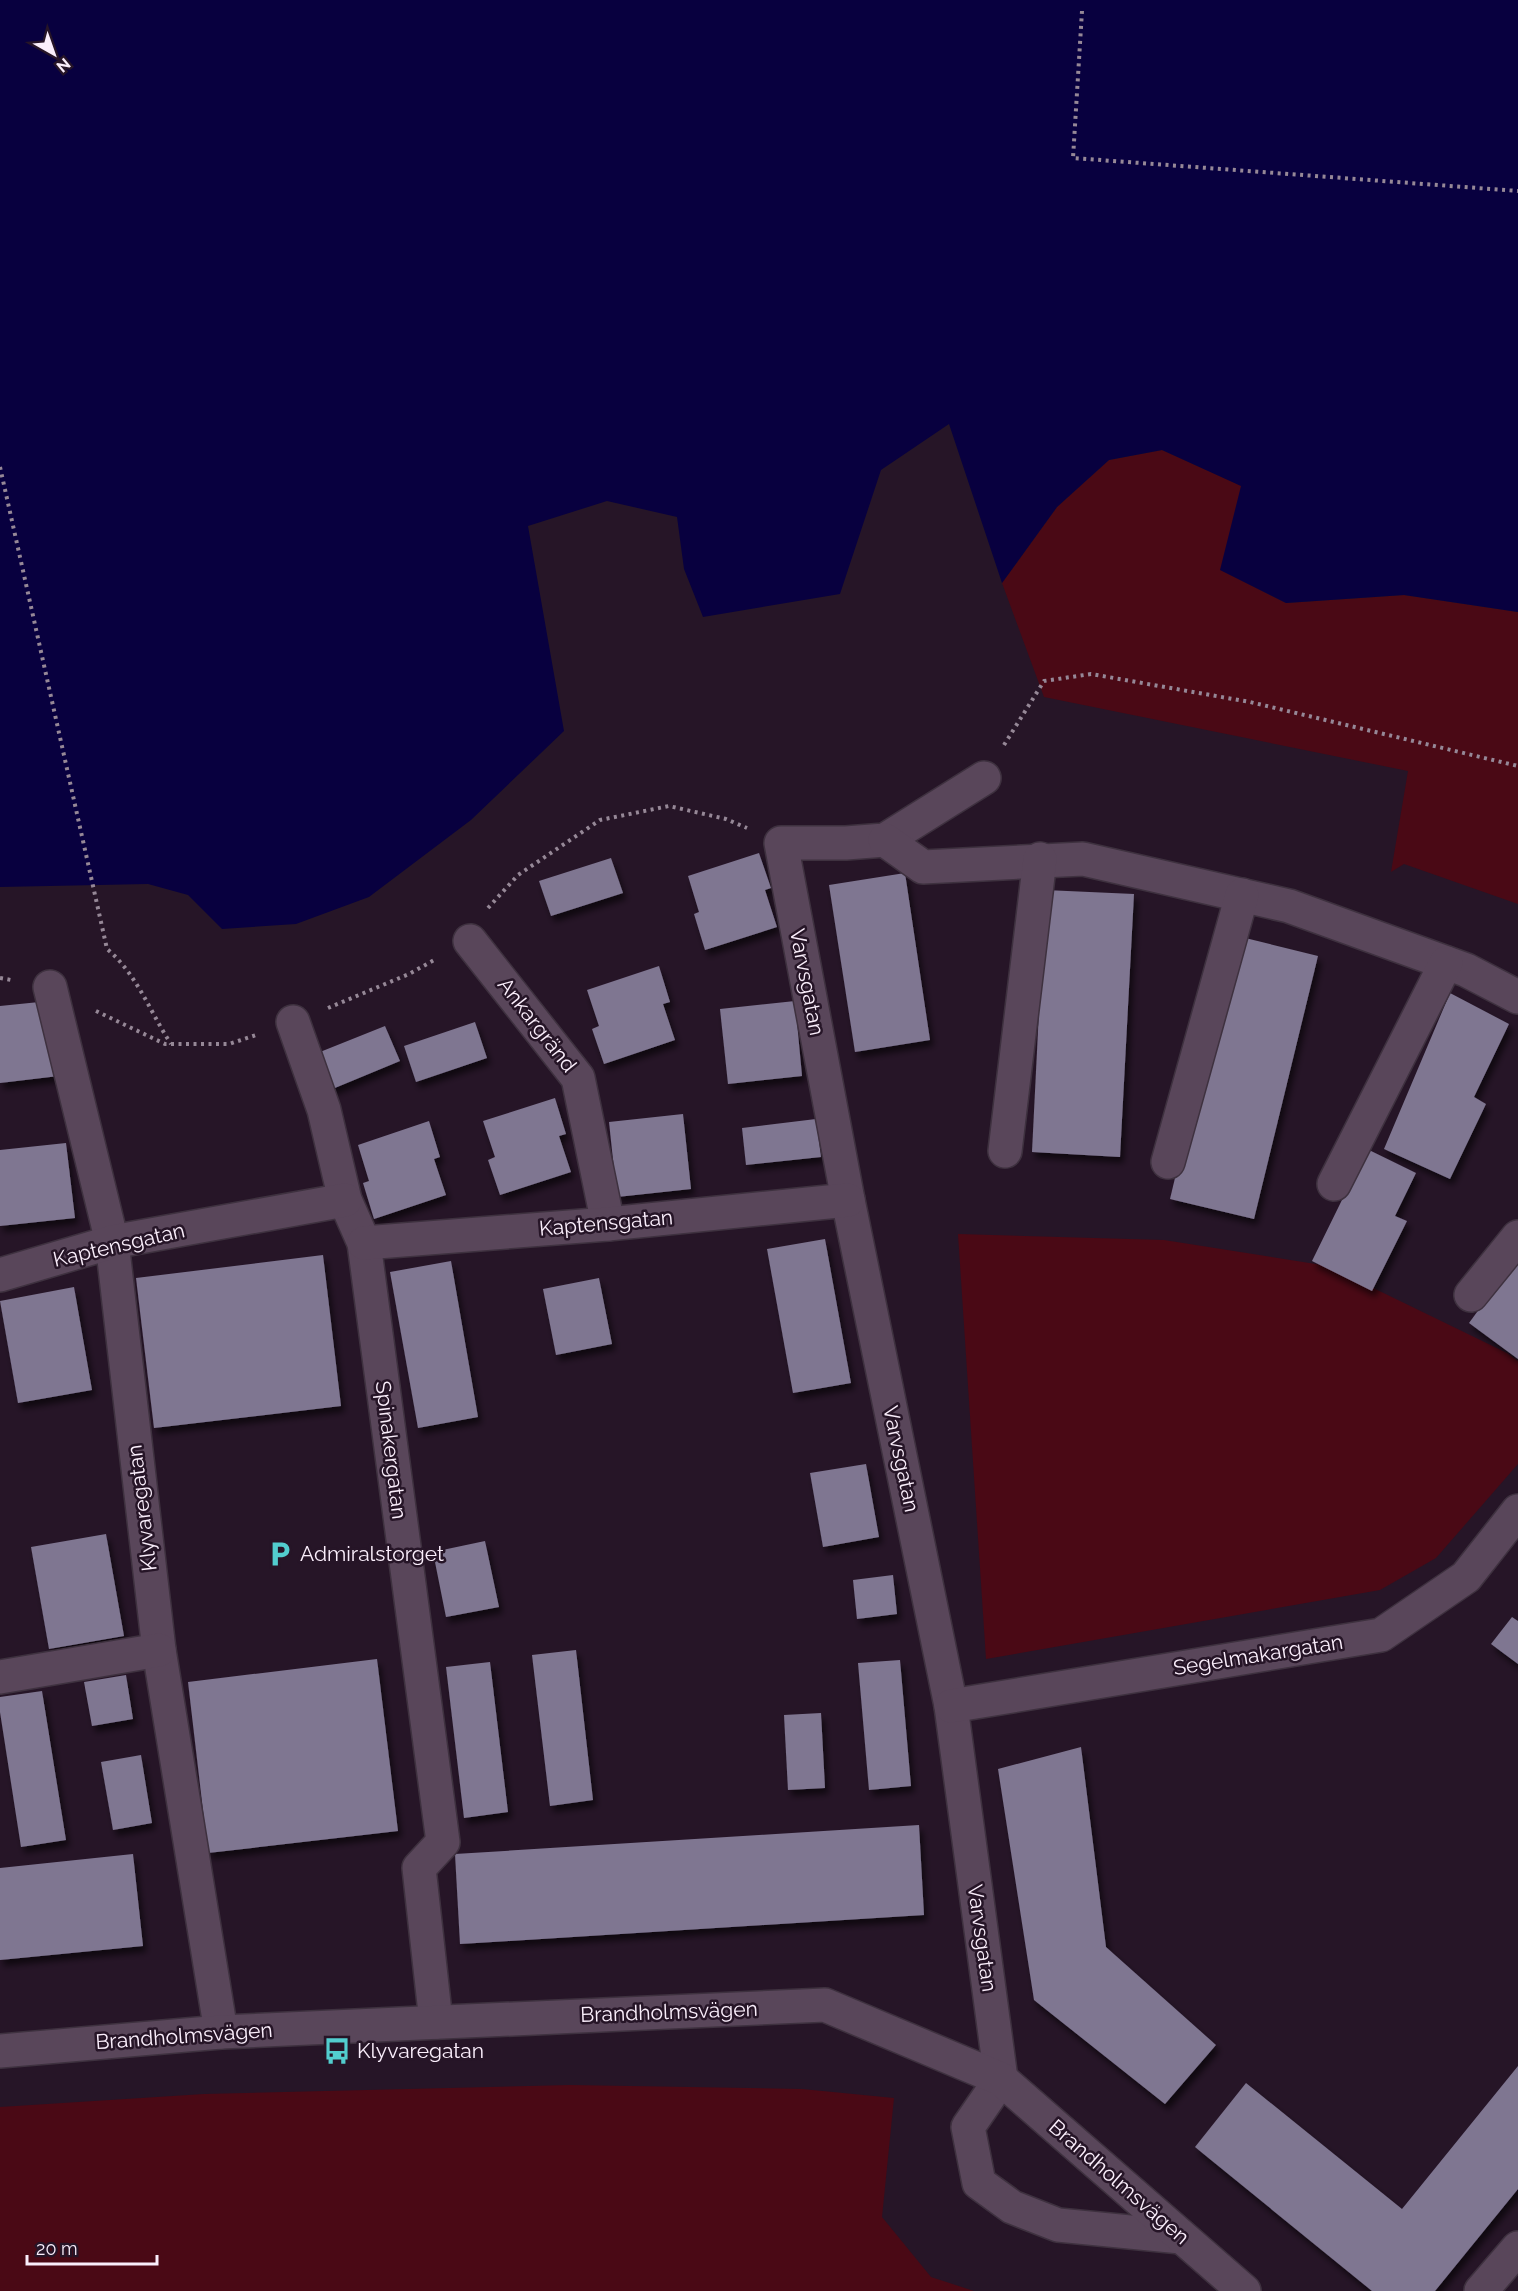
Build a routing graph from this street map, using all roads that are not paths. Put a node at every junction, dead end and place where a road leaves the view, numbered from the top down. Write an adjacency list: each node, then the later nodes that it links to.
1 (984, 778): 2 (street)
2 (885, 840): 3 (street); 14 (street, Varvsgatan)
3 (1040, 859): 4 (street); 10 (street)
4 (1242, 895): 6 (street); 11 (street)
5 (470, 941): 15 (street, Ankargränd)
6 (1446, 963): 8 (street); 12 (street)
7 (50, 987): 17 (street, Klyvaregatan)
8 (1518, 997)
9 (293, 1022): 13 (street, Spinakergatan)
10 (1005, 1151)
11 (1168, 1162)
12 (1334, 1184)
13 (345, 1200): 17 (street, Kaptensgatan); 18 (street, Spinakergatan)
14 (848, 1200): 15 (street, Kaptensgatan); 24 (street, Varvsgatan)
15 (608, 1224): 18 (street, Kaptensgatan)
16 (1518, 1237): 20 (street)
17 (112, 1242): 19 (street, Kaptensgatan); 22 (street, Klyvaregatan)
18 (364, 1243): 25 (street, Spinakergatan)
19 (0, 1275)
20 (1471, 1295)
21 (1518, 1511): 24 (street, Segelmakargatan)
22 (159, 1650): 23 (street); 26 (street, Klyvaregatan)
23 (0, 1677)
24 (951, 1706): 28 (street, Varvsgatan)
25 (436, 2022): 26 (street, Brandholmsvägen); 28 (street, Brandholmsvägen)
26 (221, 2032): 27 (street, Brandholmsvägen)
27 (0, 2051)
28 (1001, 2079): 29 (street, Brandholmsvägen); 29 (street)
29 (1181, 2237): 31 (street, Brandholmsvägen)
30 (1518, 2248): 32 (street)
31 (1245, 2291)
32 (1481, 2291)

